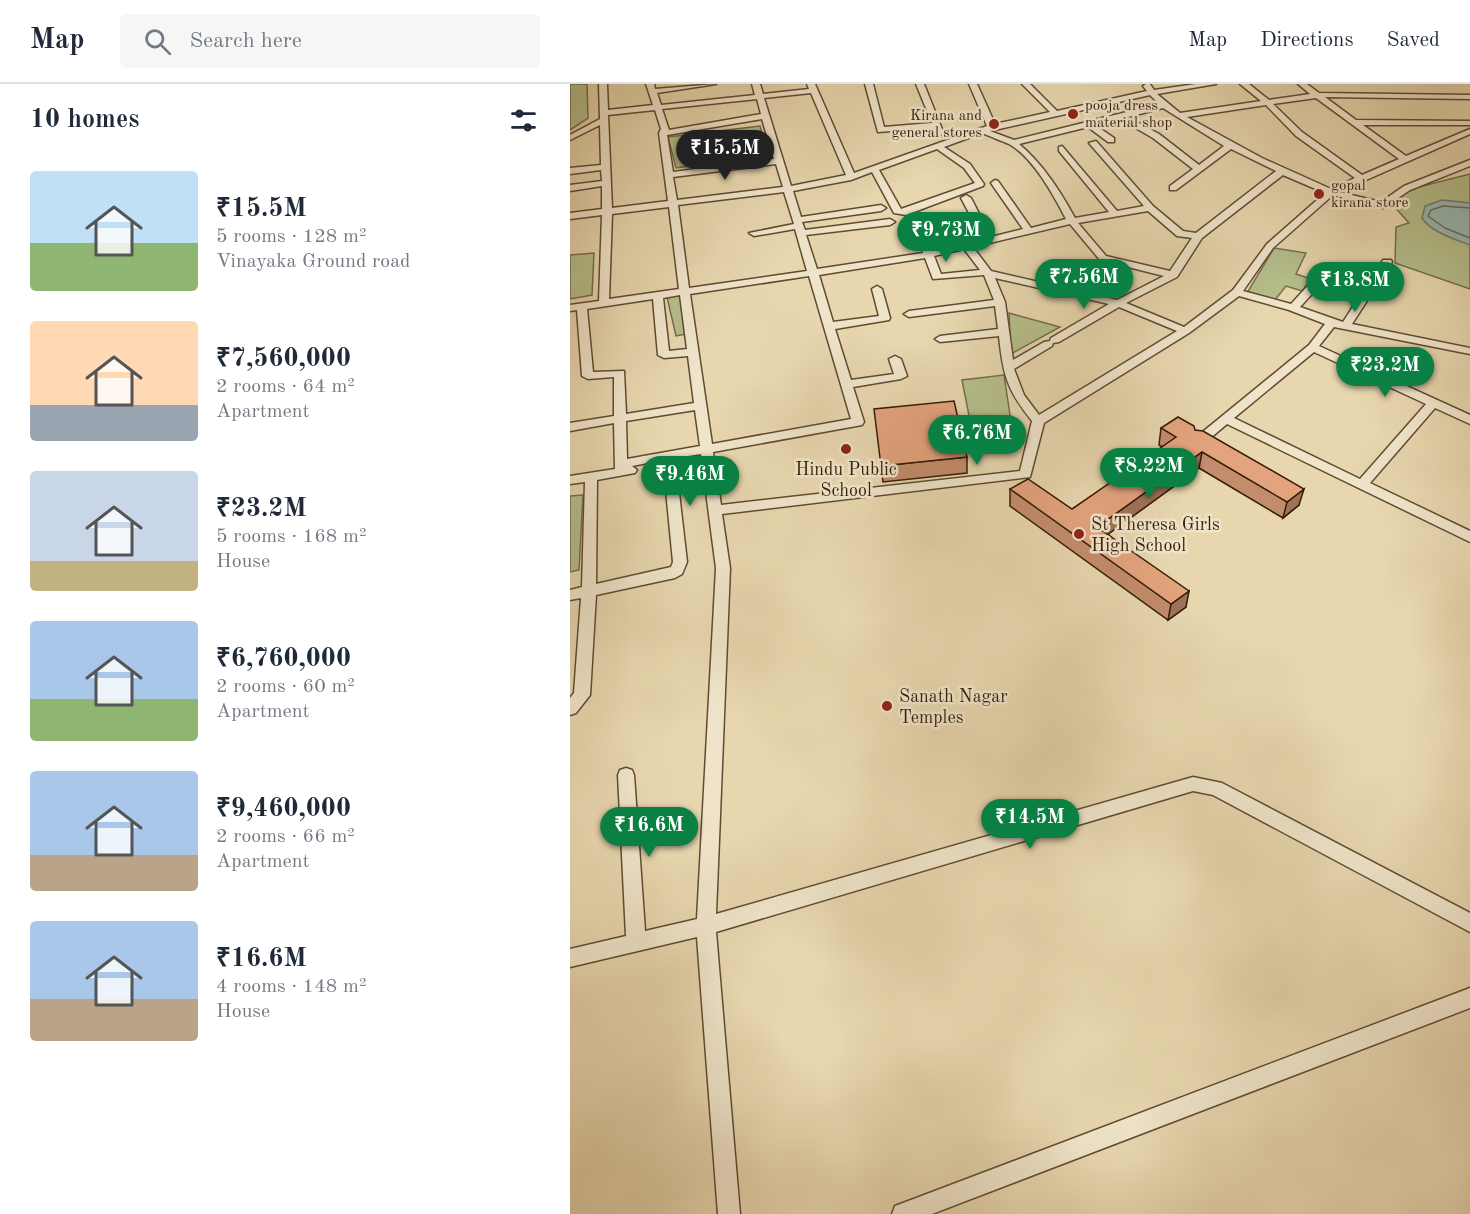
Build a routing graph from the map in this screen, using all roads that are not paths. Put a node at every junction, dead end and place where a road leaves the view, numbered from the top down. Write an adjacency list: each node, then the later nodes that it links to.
1 (603, 84): 22 (street)
2 (712, 84): 11 (street)
3 (756, 84): 16 (street)
4 (869, 84): 28 (street)
5 (920, 84): 28 (street)
6 (973, 84): 30 (street)
7 (1026, 84): 21 (street)
8 (1212, 84): 13 (street)
9 (1244, 84): 17 (street)
10 (1302, 84): 14 (street)
11 (652, 88): 19 (street)
12 (812, 88): 16 (street); 50 (street)
13 (1148, 88): 18 (street); 20 (street)
14 (1317, 94): 15 (street); 17 (street); 26 (street)
15 (1470, 97)
16 (760, 98): 19 (street); 23 (street)
17 (1265, 100): 24 (street); 51 (street)
18 (1162, 106): 24 (street); 25 (street)
19 (656, 109): 22 (street); 33 (street)
20 (1070, 111): 21 (street); 29 (street)
21 (1057, 115): 30 (street)
22 (604, 116): 34 (street); 44 (street)
23 (765, 116): 33 (street); 42 (street)
24 (1179, 116): 39 (street)
25 (1123, 117): 29 (street); 46 (street)
26 (1354, 122): 27 (street); 41 (street)
27 (1470, 123)
28 (936, 125): 38 (street)
29 (1090, 125): 35 (street); 36 (street)
30 (992, 127): 31 (street)
31 (981, 130): 36 (street); 38 (street)
32 (1470, 131): 41 (street)
33 (663, 133): 49 (street)
34 (570, 138)
35 (1111, 140)
36 (1013, 143): 65 (street)
37 (1093, 143): 61 (street)
38 (939, 144): 45 (street); 45 (street)
39 (1231, 145): 46 (street); 48 (street)
40 (1062, 148): 63 (street)
41 (1405, 159): 51 (street)
42 (779, 161): 49 (street); 56 (street)
43 (1470, 163): 57 (street)
44 (606, 167): 47 (street); 52 (street)
45 (874, 168): 50 (street)
46 (1199, 170): 55 (street)
47 (570, 171)
48 (1282, 171): 57 (street); 71 (street)
49 (669, 175): 59 (street)
50 (851, 177): 56 (street)
51 (1361, 178): 57 (street)
52 (606, 183): 54 (street); 62 (street)
53 (995, 183): 69 (street)
54 (570, 188)
55 (1173, 188)
56 (788, 189): 59 (street); 67 (street)
57 (1330, 192): 81 (street)
58 (966, 198): 72 (street)
59 (673, 202): 62 (street); 82 (street)
60 (881, 208): 67 (street)
61 (1150, 208): 63 (street); 71 (street)
62 (607, 210): 64 (street); 85 (street)
63 (1114, 214): 65 (street)
64 (570, 216)
65 (1072, 221): 69 (street); 78 (street)
66 (890, 222): 67 (street)
67 (799, 226): 70 (street); 77 (street)
68 (920, 230): 74 (street)
69 (1029, 231): 72 (street)
70 (753, 233)
71 (1198, 236): 78 (street)
72 (988, 240): 73 (street)
73 (966, 244): 74 (street); 76 (street)
74 (928, 254): 76 (street); 77 (street)
75 (1387, 262): 92 (street)
76 (988, 272): 84 (street); 86 (street)
77 (812, 273): 82 (street); 91 (street)
78 (1173, 275): 86 (street)
79 (1319, 280): 88 (street)
80 (877, 289): 91 (street)
81 (1238, 292): 88 (street); 94 (street)
82 (686, 293): 83 (street); 98 (street)
83 (658, 297): 85 (street); 98 (street)
84 (1000, 302): 89 (street); 93 (street)
85 (604, 303): 87 (street)
86 (1118, 303): 94 (street); 100 (street)
87 (576, 307): 104 (street)
88 (1293, 308): 90 (street)
89 (909, 314)
90 (1331, 323): 92 (street); 96 (street)
91 (831, 326): 101 (street)
92 (1346, 326): 97 (street)
93 (1004, 332): 95 (street); 100 (street)
94 (1185, 332): 107 (street)
95 (940, 339)
96 (1313, 347): 102 (street); 105 (street)
97 (1470, 351)
98 (695, 352): 103 (street)
99 (895, 359): 101 (street)
100 (1008, 368): 107 (street)
101 (847, 384): 110 (street)
102 (1433, 404): 106 (street); 115 (street)
103 (702, 405): 104 (street); 110 (street)
104 (620, 419): 108 (street); 112 (street)
105 (1226, 419): 109 (street); 115 (street)
106 (1470, 420)
107 (1038, 421): 116 (street)
108 (570, 426)
109 (1198, 442)
110 (708, 450): 111 (street); 116 (street)
111 (669, 460): 112 (street); 118 (street)
112 (621, 468): 113 (street)
113 (591, 477): 114 (street); 118 (street)
114 (570, 480)
115 (1362, 484): 117 (street)
116 (716, 510): 123 (street)
117 (1470, 537)
118 (589, 591): 119 (street); 120 (street)
119 (570, 595)
120 (570, 709)
121 (626, 775): 124 (street)
122 (1470, 923): 123 (street)
123 (706, 926): 124 (street); 127 (street)
124 (636, 942): 125 (street)
125 (570, 958)
126 (1470, 998): 128 (street)
127 (729, 1214)
128 (903, 1214)

